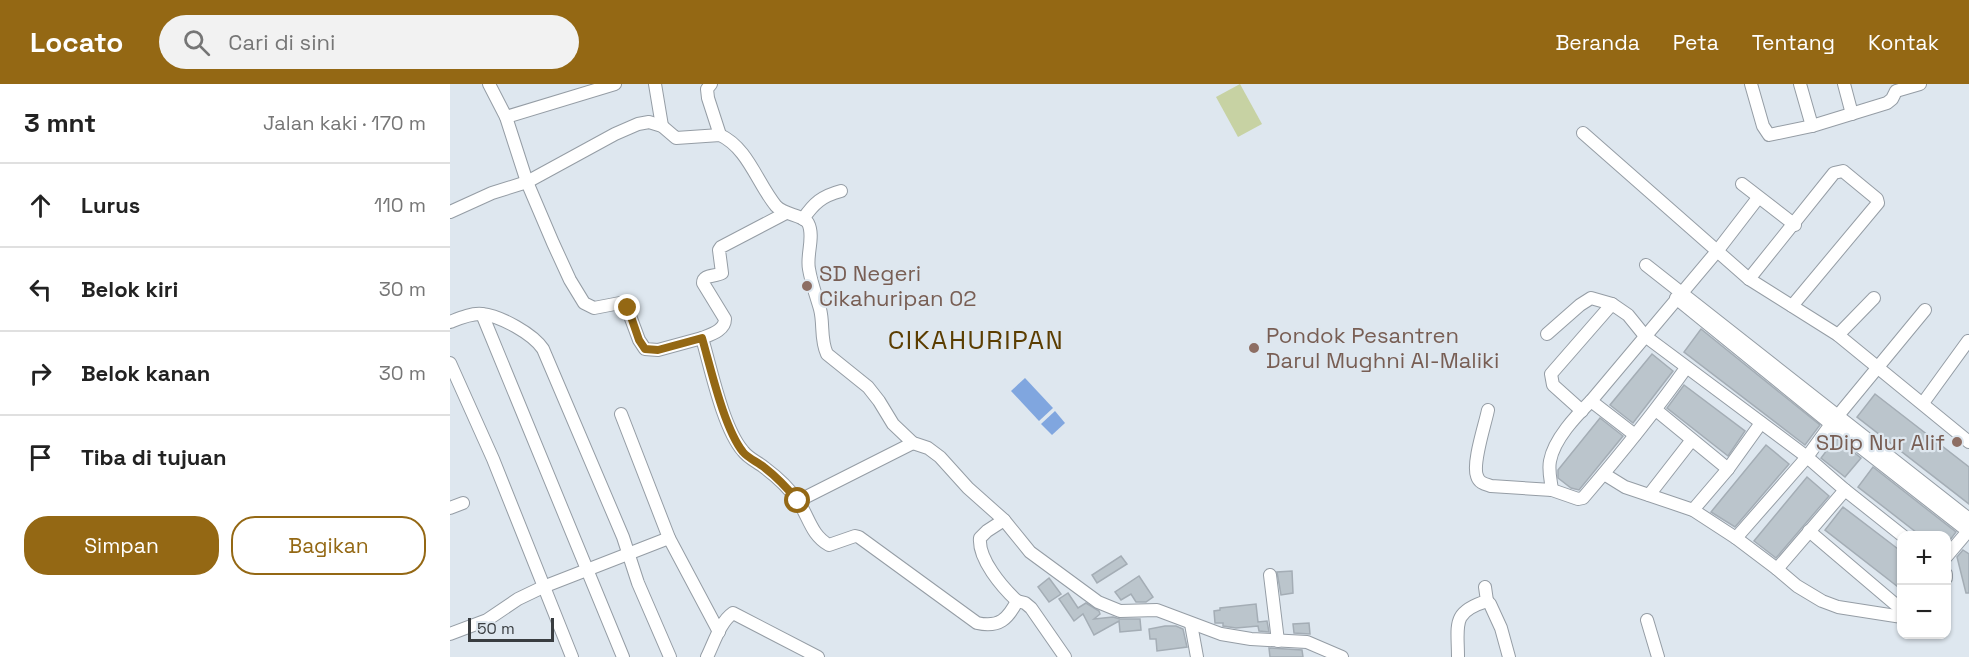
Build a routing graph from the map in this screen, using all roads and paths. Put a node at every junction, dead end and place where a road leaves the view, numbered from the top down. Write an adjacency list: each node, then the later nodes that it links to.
1 (489, 84): 11 (street)
2 (615, 84): 11 (street)
3 (655, 84): 12 (street)
4 (711, 84): 15 (street)
5 (1751, 84): 13 (street)
6 (1800, 84): 13 (street)
7 (1844, 84): 10 (street)
8 (1920, 84): 9 (street)
9 (1895, 88): 10 (street)
10 (1852, 114): 13 (street)
11 (506, 117): 16 (street)
12 (662, 126): 15 (street); 16 (street)
13 (1812, 126)
14 (1583, 133): 24 (street)
15 (720, 135): 21 (street)
16 (527, 182): 20 (street); 37 (street)
17 (1742, 184): 19 (street)
18 (841, 191): 22 (street)
19 (1758, 198): 23 (street); 24 (street)
20 (450, 212)
21 (786, 213): 22 (street); 37 (street)
22 (803, 219): 53 (street)
23 (1795, 225): 26 (street); 30 (street)
24 (1718, 250): 26 (street); 27 (street)
25 (1646, 265): 27 (street)
26 (1749, 279): 30 (street)
27 (1679, 295): 36 (street); 48 (street)
28 (1874, 298): 35 (street)
29 (1612, 304): 34 (street); 36 (street); 46 (street)
30 (1792, 306): 35 (street)
31 (1925, 310): 41 (street)
32 (482, 314): 33 (street); 71 (street); 73 (street)
33 (450, 321)
34 (1547, 334)
35 (1838, 335): 41 (street)
36 (1645, 336): 40 (street); 42 (street)
37 (702, 338): 60 (street)
38 (1968, 341): 43 (street)
39 (450, 363): 75 (street)
40 (1686, 368): 45 (street); 49 (street)
41 (1879, 368): 43 (street); 48 (street)
42 (1592, 401): 46 (street); 50 (street)
43 (1923, 403): 52 (street)
44 (1488, 410): 57 (street)
45 (1656, 410): 50 (street); 51 (street)
46 (1582, 411): 57 (street)
47 (621, 414): 68 (street)
48 (1834, 421): 54 (street); 65 (street)
49 (1761, 423): 54 (street); 55 (street)
50 (1635, 435): 56 (street)
51 (1692, 441): 55 (street); 59 (street)
52 (1969, 442)
53 (914, 443): 60 (street); 64 (street)
54 (1808, 457): 58 (street); 69 (street)
55 (1728, 470): 63 (street)
56 (1604, 474): 57 (street); 59 (street)
57 (1552, 490)
58 (1845, 490): 66 (street); 67 (street)
59 (1649, 495): 63 (street)
60 (798, 501): 77 (street)
61 (463, 502): 62 (street)
62 (450, 508)
63 (1693, 510): 69 (street)
64 (1004, 520): 77 (street); 82 (street)
65 (1969, 528): 70 (street)
66 (1809, 531): 72 (street); 79 (street)
67 (1897, 531)
68 (669, 538): 71 (street); 83 (street)
69 (1736, 538): 72 (street)
70 (1951, 551)
71 (629, 553): 73 (street); 89 (street)
72 (1777, 568): 80 (street)
73 (588, 570): 75 (street); 88 (street)
74 (1270, 575): 85 (street)
75 (543, 587): 84 (street); 87 (street)
76 (1485, 587): 78 (street)
77 (1017, 601): 91 (street)
78 (1486, 601): 94 (street); 95 (street)
79 (1897, 606)
80 (1897, 616)
81 (1647, 620): 96 (street)
82 (1191, 624): 85 (street); 92 (street)
83 (719, 632): 86 (street); 90 (street)
84 (450, 634)
85 (1278, 641): 93 (street)
86 (712, 655)
87 (572, 657)
88 (623, 657)
89 (670, 657)
90 (818, 657)
91 (1065, 657)
92 (1197, 657)
93 (1342, 657)
94 (1458, 657)
95 (1509, 657)
96 (1658, 657)

